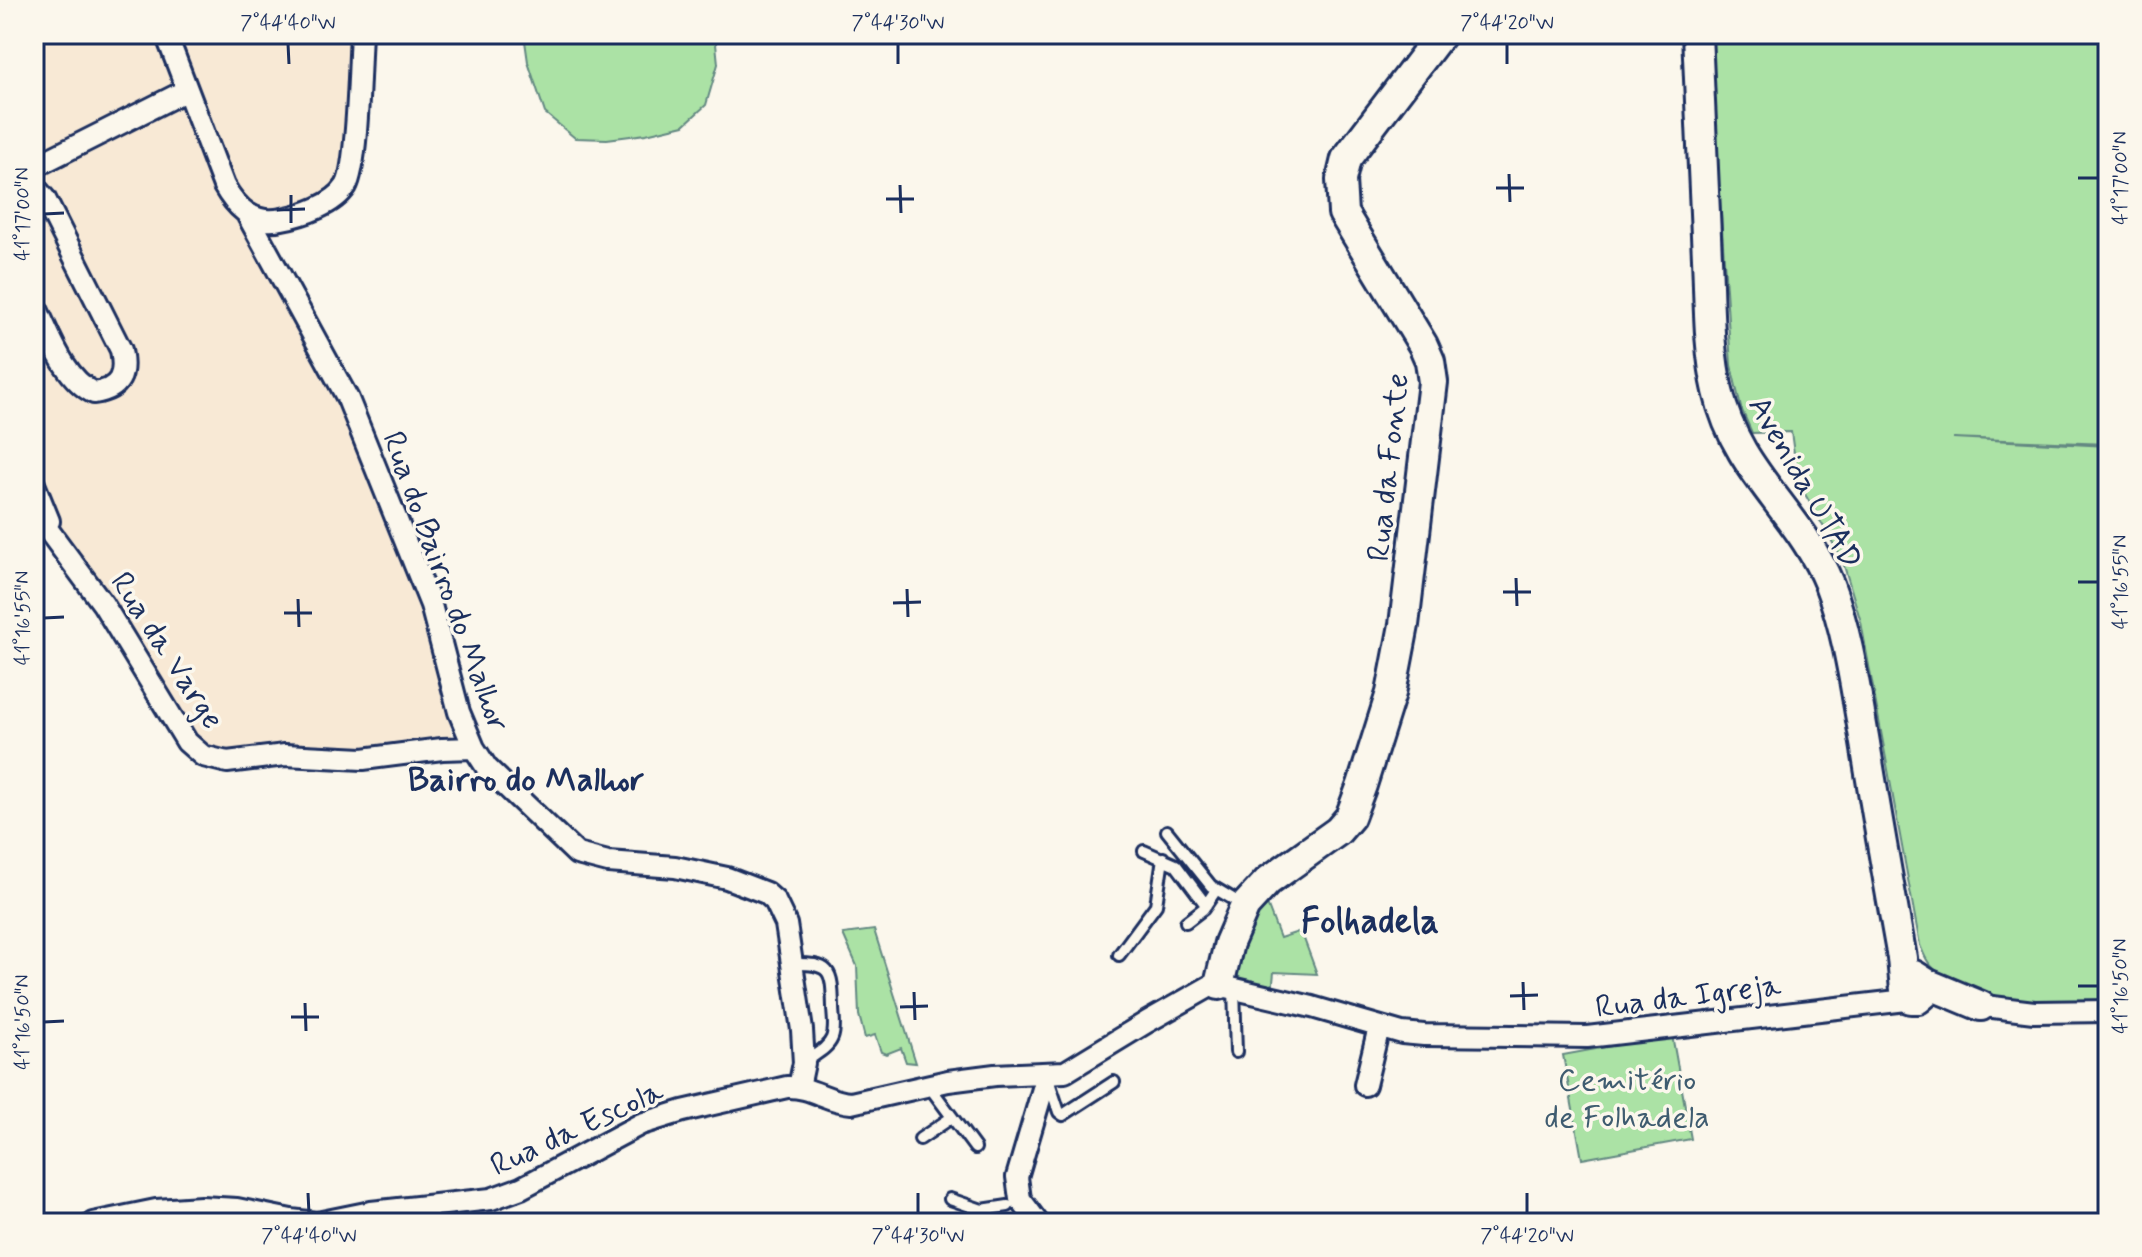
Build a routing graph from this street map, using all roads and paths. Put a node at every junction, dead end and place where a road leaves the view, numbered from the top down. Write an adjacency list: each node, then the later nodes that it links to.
1 (166, 34): 5 (street, Rua do Bairro do Malhor)
2 (361, 34): 8 (street)
3 (1441, 34): 19 (street, Rua da Fonte)
4 (1697, 34): 24 (street, Avenida UTAD)
5 (187, 90): 6 (street); 8 (street, Rua do Bairro do Malhor)
6 (34, 167)
7 (34, 186): 9 (street)
8 (248, 216): 13 (street, Rua do Bairro do Malhor)
9 (34, 303)
10 (34, 484): 12 (street)
11 (34, 511): 12 (street, Rua da Varge)
12 (72, 560): 13 (street, Rua da Varge)
13 (474, 748): 22 (street, Rua do Bairro do Malhor)
14 (1167, 831): 17 (lane)
15 (1144, 851): 16 (lane)
16 (1163, 858): 18 (lane); 21 (lane)
17 (1216, 890): 18 (lane); 19 (lane)
18 (1206, 905): 20 (lane)
19 (1245, 906): 23 (street)
20 (1186, 922)
21 (1119, 955)
22 (791, 964): 29 (street); 29 (lane)
23 (1227, 986): 27 (street, Rua da Igreja); 28 (lane); 30 (street)
24 (1908, 993): 25 (street); 27 (street, Rua da Igreja)
25 (1981, 1006): 26 (street)
26 (2108, 1011)
27 (1379, 1027): 33 (street)
28 (1236, 1052)
29 (804, 1063): 34 (street)
30 (1047, 1075): 31 (lane); 32 (street); 38 (street)
31 (1114, 1082)
32 (928, 1084): 34 (street); 35 (lane)
33 (1365, 1085)
34 (799, 1087): 42 (street, Rua da Escola)
35 (951, 1118): 36 (lane); 37 (lane)
36 (920, 1139)
37 (975, 1148)
38 (1017, 1177): 41 (street); 45 (street)
39 (950, 1199): 41 (lane)
40 (34, 1213): 43 (lane)
41 (1014, 1215)
42 (146, 1217): 44 (street, Rua da Escola)
43 (41, 1223)
44 (93, 1223)
45 (1038, 1223)

